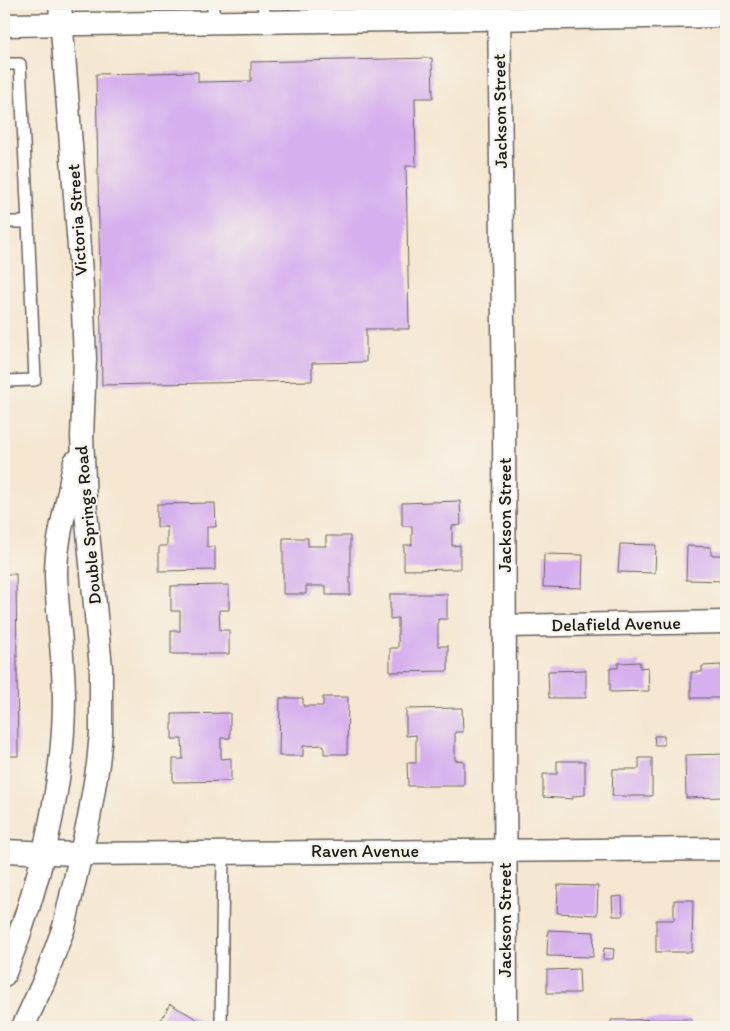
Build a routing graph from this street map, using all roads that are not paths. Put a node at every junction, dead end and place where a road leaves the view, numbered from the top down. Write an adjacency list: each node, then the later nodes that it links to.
1 (315, 12): 2 (street); 4 (street)
2 (499, 12): 6 (street); 14 (street, Jackson Street)
3 (213, 13): 4 (street); 5 (street)
4 (264, 13)
5 (61, 14): 7 (street); 12 (street, Victoria Street)
6 (726, 16)
7 (4, 25)
8 (4, 64): 10 (lane)
9 (4, 222): 10 (lane)
10 (28, 222): 11 (lane)
11 (4, 381)
12 (82, 437): 19 (street, Double Springs Road); 20 (street, Double Springs Road)
13 (726, 622): 14 (street, Delafield Avenue)
14 (505, 626): 16 (street, Jackson Street)
15 (726, 849): 16 (street, Raven Avenue)
16 (504, 851): 18 (street, Raven Avenue); 24 (street, Jackson Street)
17 (4, 852): 19 (street, Raven Avenue)
18 (224, 852): 20 (street, Raven Avenue); 23 (lane)
19 (43, 853): 20 (street, Raven Avenue); 21 (street, Double Springs Road)
20 (81, 854): 22 (street, Double Springs Road)
21 (4, 975)
22 (23, 1027)
23 (221, 1027)
24 (506, 1027)

